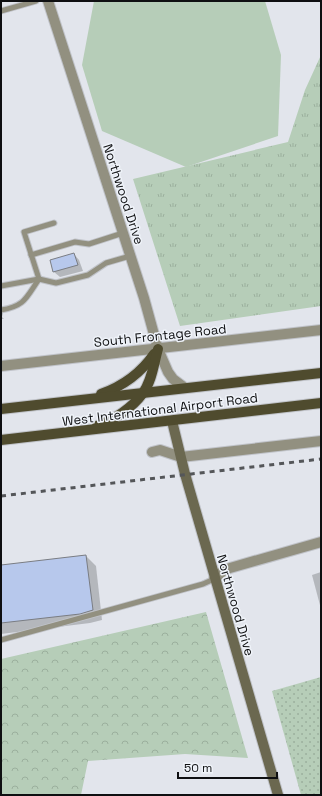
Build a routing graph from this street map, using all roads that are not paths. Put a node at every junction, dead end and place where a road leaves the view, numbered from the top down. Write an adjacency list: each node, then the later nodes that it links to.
1 (36, 1): 3 (lane)
2 (48, 1): 5 (street, Northwood Drive)
3 (1, 11)
4 (54, 223): 6 (lane)
5 (123, 233): 6 (lane); 7 (street, Northwood Drive)
6 (31, 255): 8 (lane)
7 (130, 256): 8 (lane); 12 (street, Northwood Drive)
8 (39, 279): 9 (lane); 10 (lane)
9 (1, 286)
10 (1, 310)
11 (321, 330): 12 (street, South Frontage Road)
12 (158, 349): 13 (street, South Frontage Road); 15 (street, Northwood Drive); 16 (main road); 17 (main road)
13 (1, 366)
14 (321, 373): 15 (main road, West International Airport Road)
15 (185, 388): 16 (main road, West International Airport Road)
16 (143, 393): 17 (main road, West International Airport Road); 21 (main road)
17 (72, 401): 19 (main road, West International Airport Road)
18 (321, 403): 20 (main road, West International Airport Road)
19 (1, 409)
20 (172, 421): 21 (main road, West International Airport Road); 25 (street, Northwood Drive)
21 (84, 431): 22 (main road, West International Airport Road)
22 (1, 440)
23 (321, 441): 25 (street)
24 (152, 452): 25 (street)
25 (181, 457): 27 (street, Northwood Drive)
26 (321, 542): 27 (street)
27 (214, 578): 28 (lane); 29 (street, Northwood Drive)
28 (1, 640)
29 (278, 795)

